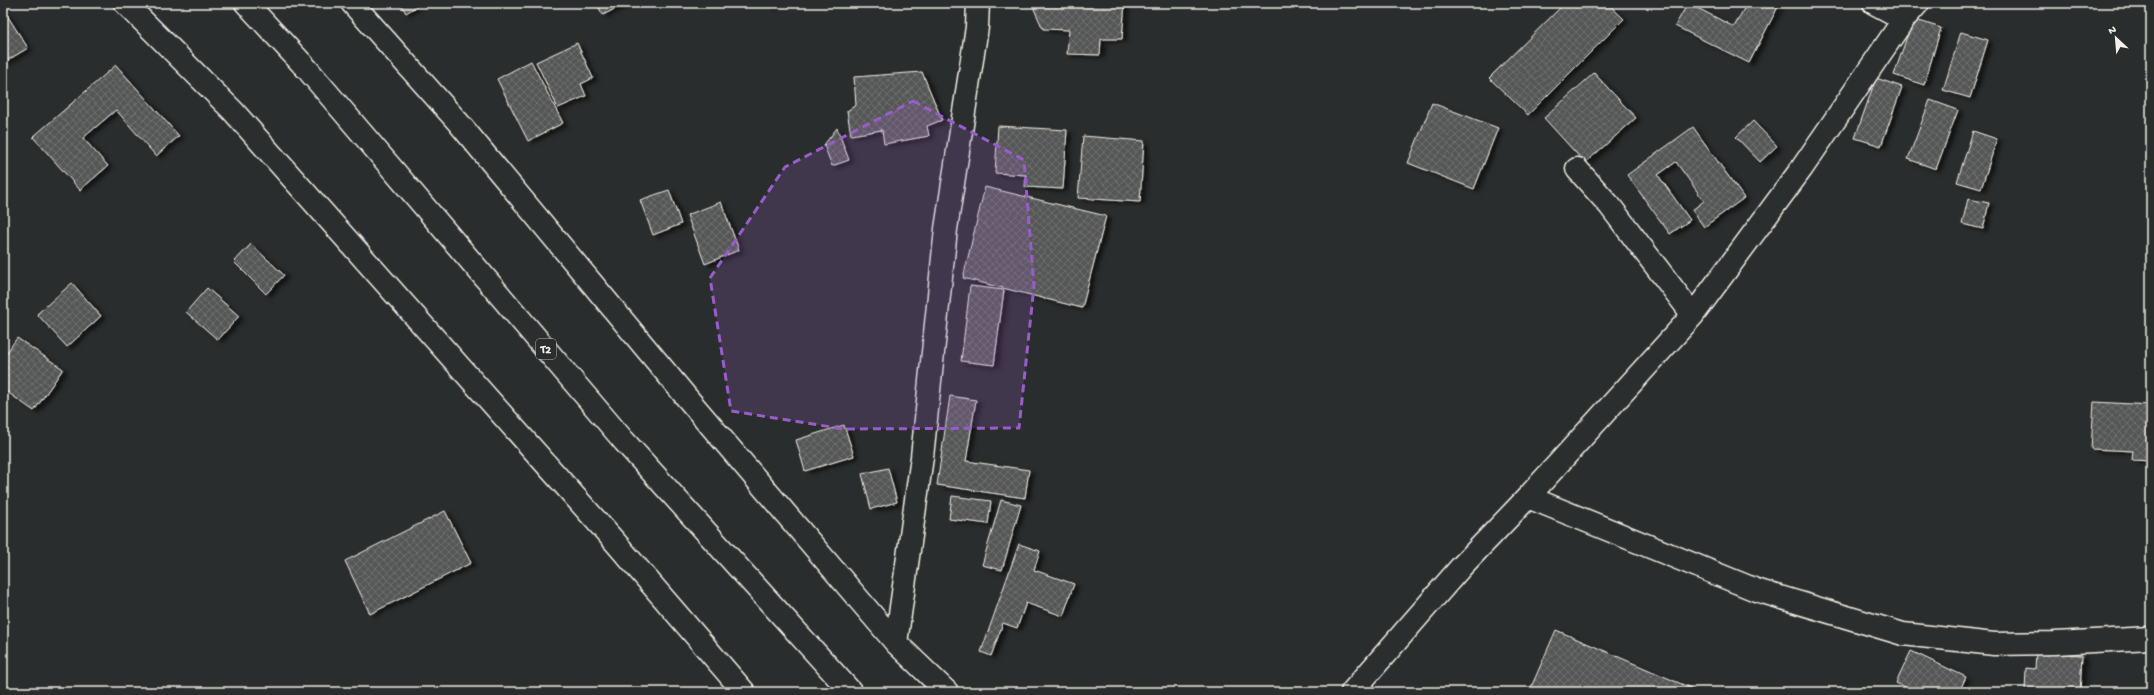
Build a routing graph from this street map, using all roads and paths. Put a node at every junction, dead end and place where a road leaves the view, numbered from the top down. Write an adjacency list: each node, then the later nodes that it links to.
1 (125, 3): 12 (main road)
2 (246, 3): 13 (main road, T2)
3 (352, 3): 11 (main road)
4 (978, 3): 11 (main road)
5 (1874, 3): 6 (main road)
6 (1911, 11): 8 (main road)
7 (1577, 169): 8 (main road)
8 (1693, 315): 9 (main road)
9 (1528, 497): 10 (main road); 15 (main road)
10 (2151, 638)
11 (896, 643): 14 (main road)
12 (744, 692)
13 (851, 692)
14 (947, 692)
15 (1352, 692)

